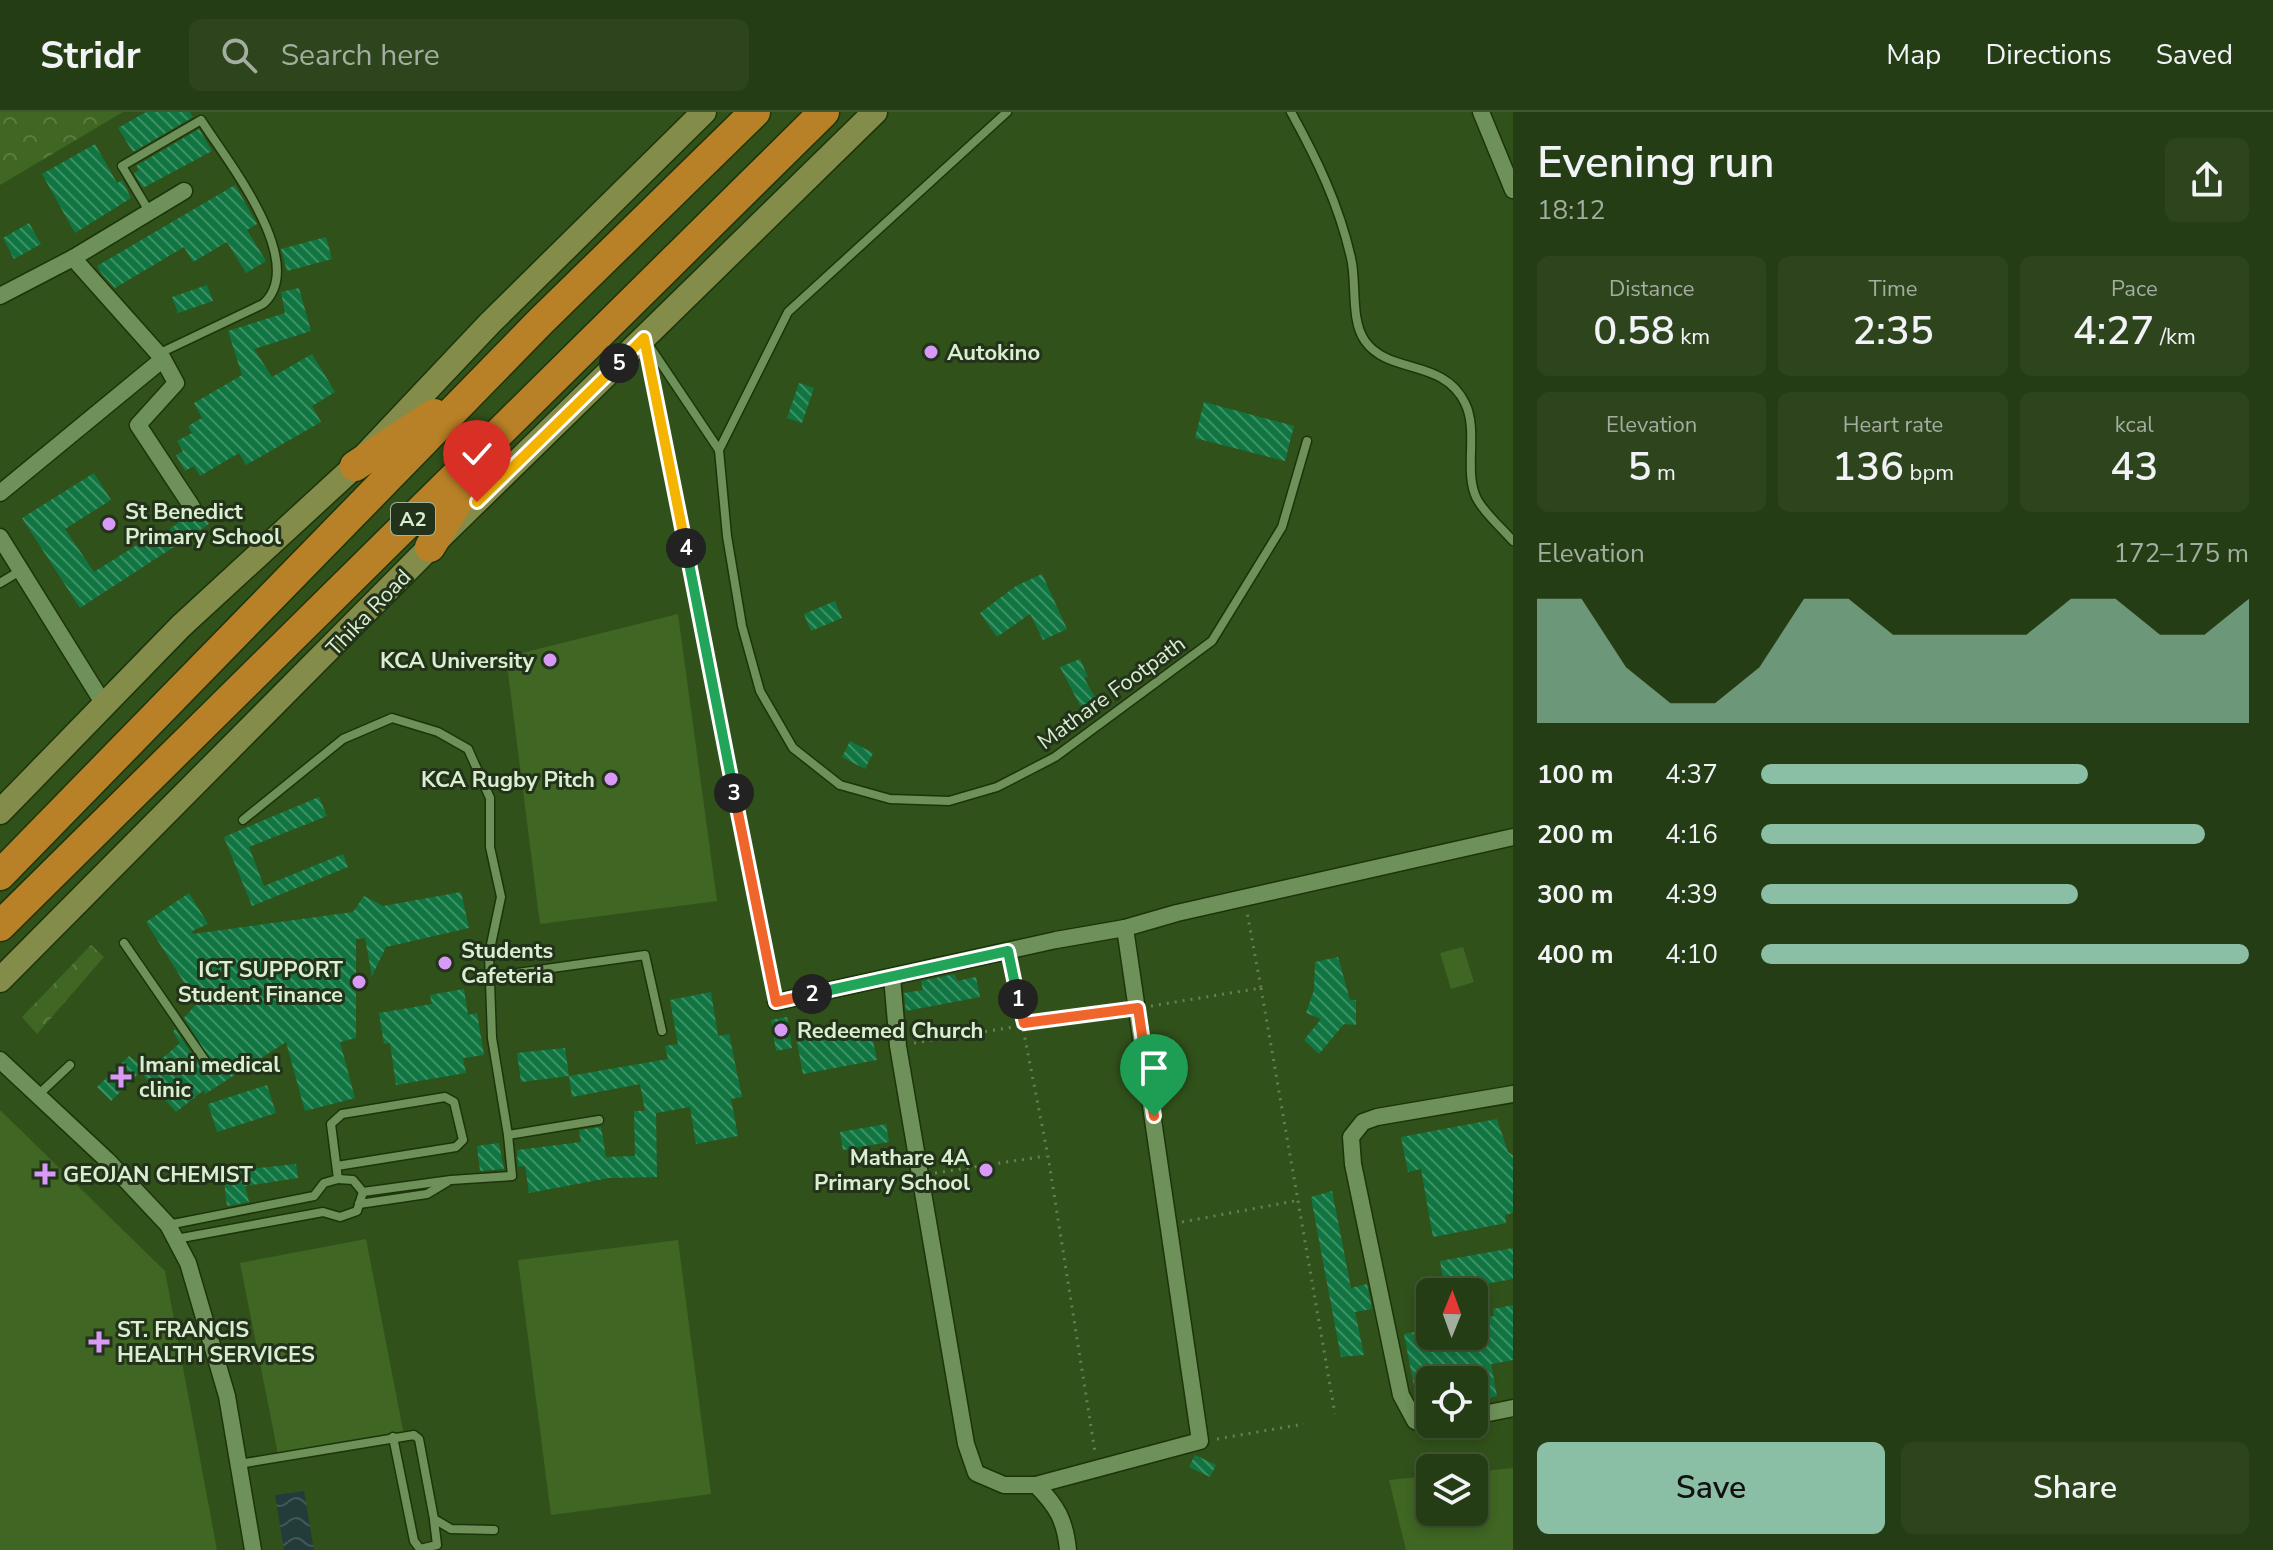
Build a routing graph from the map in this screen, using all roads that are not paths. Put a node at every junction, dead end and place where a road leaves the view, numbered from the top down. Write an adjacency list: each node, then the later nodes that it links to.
1 (704, 112): 19 (main road)
2 (755, 112): 15 (highway, A2)
3 (824, 112): 16 (highway, Thika Road / A2)
4 (875, 112): 13 (main road, Thika Road)
5 (1007, 112): 18 (lane)
6 (1291, 112): 23 (lane)
7 (1481, 112): 8 (street)
8 (1513, 190)
9 (184, 191): 10 (street)
10 (149, 212): 11 (street); 14 (lane)
11 (73, 258): 12 (street); 14 (street)
12 (0, 296)
13 (644, 338): 18 (lane, Mathare Footpath); 24 (main road, Thika Road)
14 (160, 356): 20 (street); 21 (street)
15 (477, 386): 19 (highway); 31 (highway, A2)
16 (499, 430): 24 (highway); 32 (highway, Thika Road / A2)
17 (1307, 441): 18 (lane, Mathare Footpath)
18 (719, 450)
19 (355, 466): 27 (main road)
20 (0, 493)
21 (192, 507)
22 (0, 537): 25 (street)
23 (1513, 541)
24 (430, 547): 37 (main road, Thika Road)
25 (21, 570): 26 (lane); 27 (street)
26 (0, 583)
27 (105, 706): 28 (main road)
28 (0, 812)
29 (243, 820): 35 (lane)
30 (1513, 837): 33 (street)
31 (0, 875)
32 (0, 926)
33 (1125, 928): 36 (street); 60 (street)
34 (124, 943): 41 (lane)
35 (489, 977): 39 (lane); 46 (lane)
36 (892, 977): 38 (street); 60 (street)
37 (0, 980)
38 (776, 1002)
39 (662, 1031)
40 (0, 1060): 44 (street)
41 (206, 1062)
42 (70, 1065): 44 (lane)
43 (1513, 1094): 57 (street)
44 (38, 1095): 54 (street)
45 (599, 1120): 46 (lane)
46 (508, 1135): 49 (lane)
47 (337, 1166): 47 (lane); 48 (lane)
48 (338, 1179): 50 (lane); 51 (lane)
49 (451, 1180): 50 (lane); 52 (lane)
50 (363, 1192): 52 (lane)
51 (314, 1196): 53 (lane); 54 (lane)
52 (359, 1204): 53 (lane)
53 (323, 1212): 54 (lane)
54 (172, 1232): 59 (street)
55 (1513, 1408): 56 (street)
56 (1488, 1413)
57 (1416, 1421)
58 (393, 1437): 59 (lane); 61 (lane); 61 (lane)
59 (239, 1464): 63 (street)
60 (1036, 1485): 64 (street)
61 (434, 1519): 62 (lane)
62 (494, 1530)
63 (253, 1550)
64 (1068, 1550)

